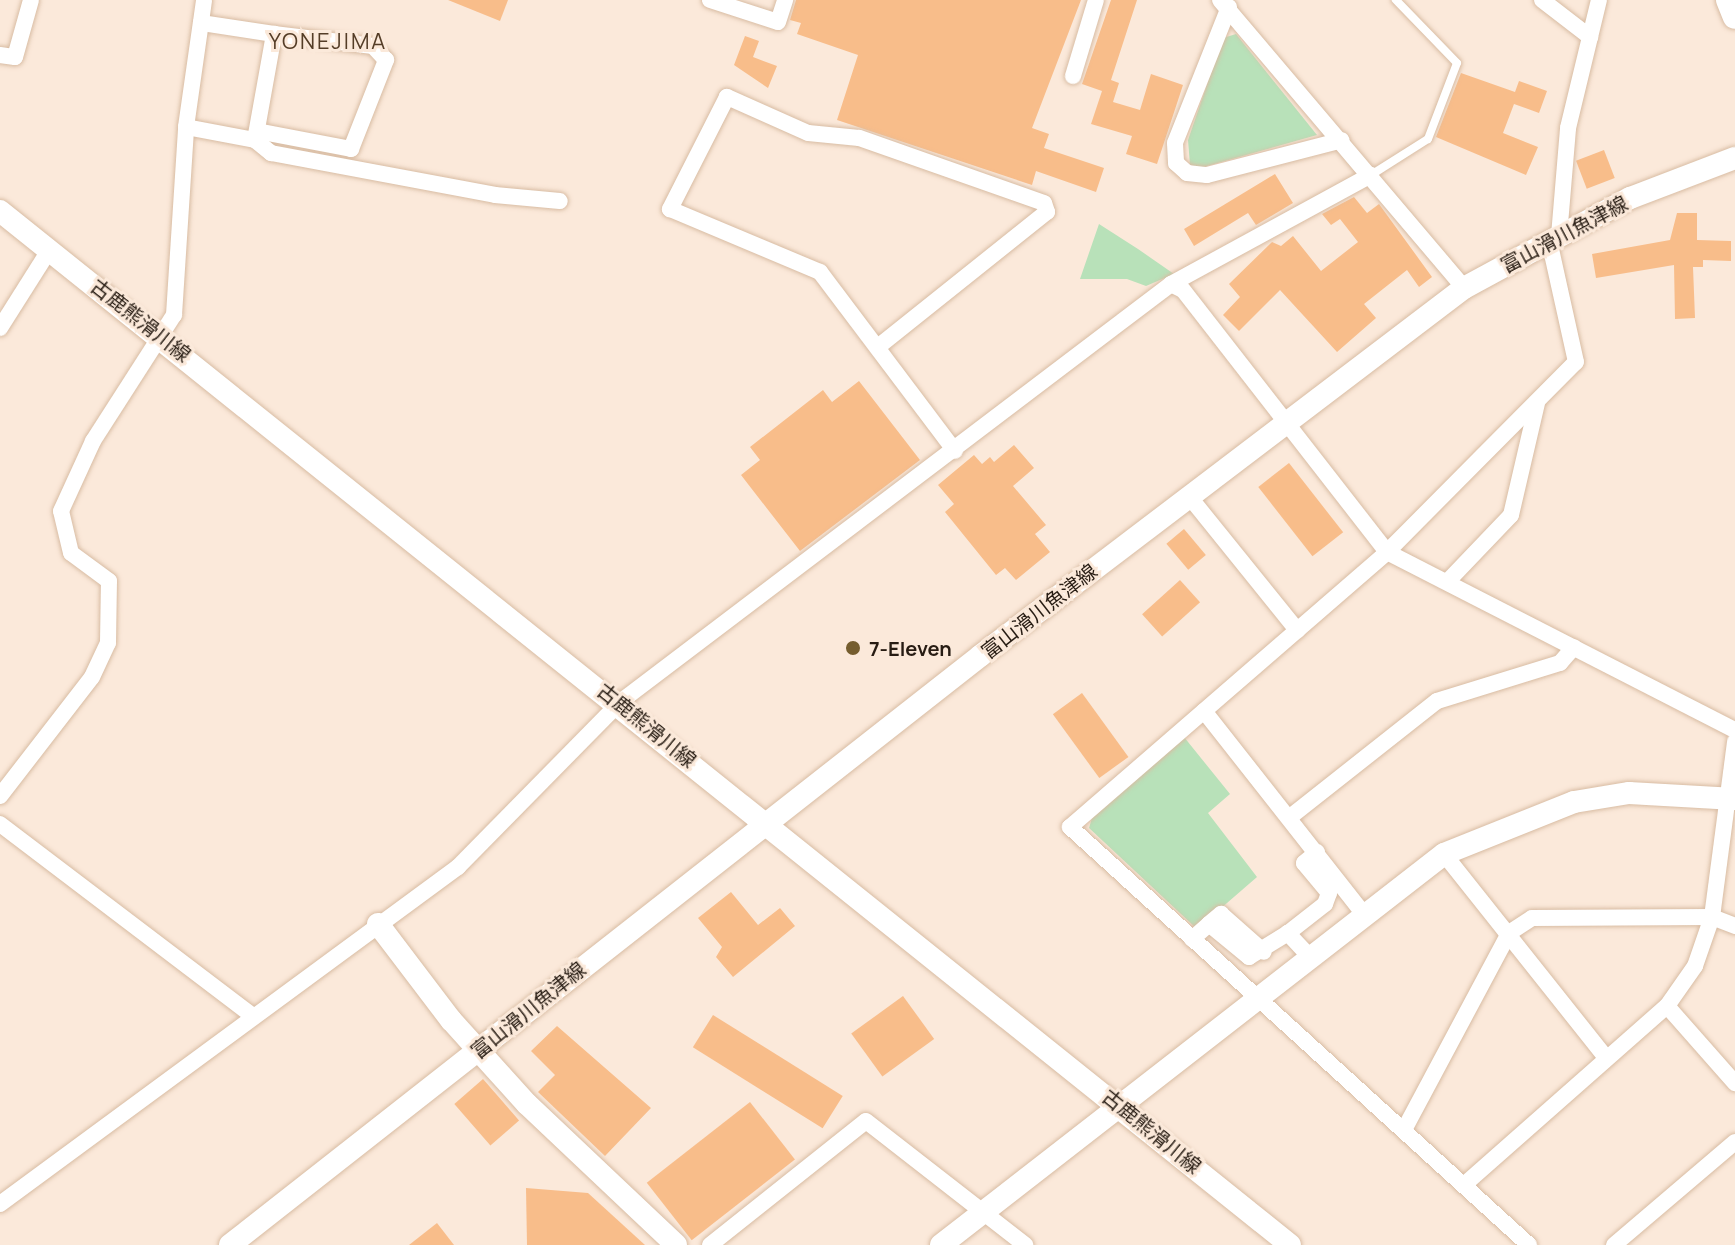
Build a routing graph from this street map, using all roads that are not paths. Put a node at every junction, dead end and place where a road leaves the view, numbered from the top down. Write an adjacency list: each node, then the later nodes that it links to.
1 (31, 0): 15 (street)
2 (204, 0): 12 (street)
3 (710, 0): 4 (street)
4 (785, 0)
5 (1096, 0): 16 (street)
6 (1396, 0): 21 (lane)
7 (1542, 0): 14 (street)
8 (1599, 0): 14 (street)
9 (1728, 0): 11 (main road)
10 (1224, 3): 19 (street); 19 (street)
11 (1735, 17)
12 (201, 23): 13 (street); 17 (street)
13 (274, 34): 18 (street); 18 (street)
14 (1590, 37): 24 (street)
15 (0, 55)
16 (1073, 76)
17 (186, 127): 18 (street); 29 (street)
18 (256, 135): 22 (street)
19 (1342, 140): 21 (street)
20 (1735, 158): 24 (main road, 富山滑川魚津線)
21 (1371, 175): 26 (street); 27 (street)
22 (560, 201)
23 (0, 211): 25 (main road, 古鹿熊滑川線)
24 (1554, 238): 27 (main road, 富山滑川魚津線); 31 (street)
25 (50, 249): 28 (street); 29 (main road, 古鹿熊滑川線)
26 (1171, 284): 32 (street); 33 (street)
27 (1464, 288): 32 (main road, 富山滑川魚津線)
28 (0, 328)
29 (163, 337): 39 (main road, 古鹿熊滑川線); 43 (street)
30 (879, 346): 30 (street); 33 (street)
31 (1537, 402): 35 (street); 36 (street)
32 (1284, 421): 34 (main road, 富山滑川魚津線); 35 (street)
33 (955, 451): 39 (street)
34 (1188, 495): 37 (street); 47 (main road, 富山滑川魚津線)
35 (1387, 552): 36 (street); 37 (street)
36 (1448, 581): 38 (street)
37 (1297, 630): 40 (street)
38 (1574, 647): 41 (street); 45 (street)
39 (620, 702): 47 (main road, 古鹿熊滑川線); 52 (street)
40 (1204, 711): 45 (street); 56 (street)
41 (1735, 730)
42 (1735, 742): 44 (street)
43 (0, 796)
44 (1732, 798): 49 (main road); 51 (street)
45 (1290, 817): 48 (street)
46 (0, 824): 60 (street)
47 (767, 825): 61 (main road, 富山滑川魚津線); 64 (main road, 古鹿熊滑川線)
48 (1317, 852): 50 (street); 54 (street)
49 (1444, 854): 50 (main road); 55 (street)
50 (1364, 914): 57 (main road)
51 (1712, 917): 53 (street); 55 (street); 59 (street)
52 (378, 924): 60 (street); 61 (main road)
53 (1735, 926)
54 (1288, 933): 56 (street); 57 (street)
55 (1509, 933): 62 (street); 65 (street)
56 (1192, 939): 58 (street)
57 (1310, 957): 58 (main road)
58 (1258, 999): 64 (main road); 65 (street)
59 (1667, 1006): 62 (street); 63 (street)
60 (253, 1016): 68 (street)
61 (479, 1050): 70 (main road, 富山滑川魚津線); 71 (main road)
62 (1606, 1058): 67 (street)
63 (1735, 1083)
64 (1120, 1105): 69 (main road); 75 (main road, 古鹿熊滑川線)
65 (1405, 1128): 67 (street)
66 (1735, 1142): 77 (street)
67 (1465, 1184): 76 (street)
68 (0, 1204)
69 (984, 1210): 72 (street); 73 (main road); 74 (street)
70 (230, 1245)
71 (676, 1245)
72 (710, 1245)
73 (941, 1245)
74 (1025, 1245)
75 (1290, 1245)
76 (1529, 1245)
77 (1614, 1245)

